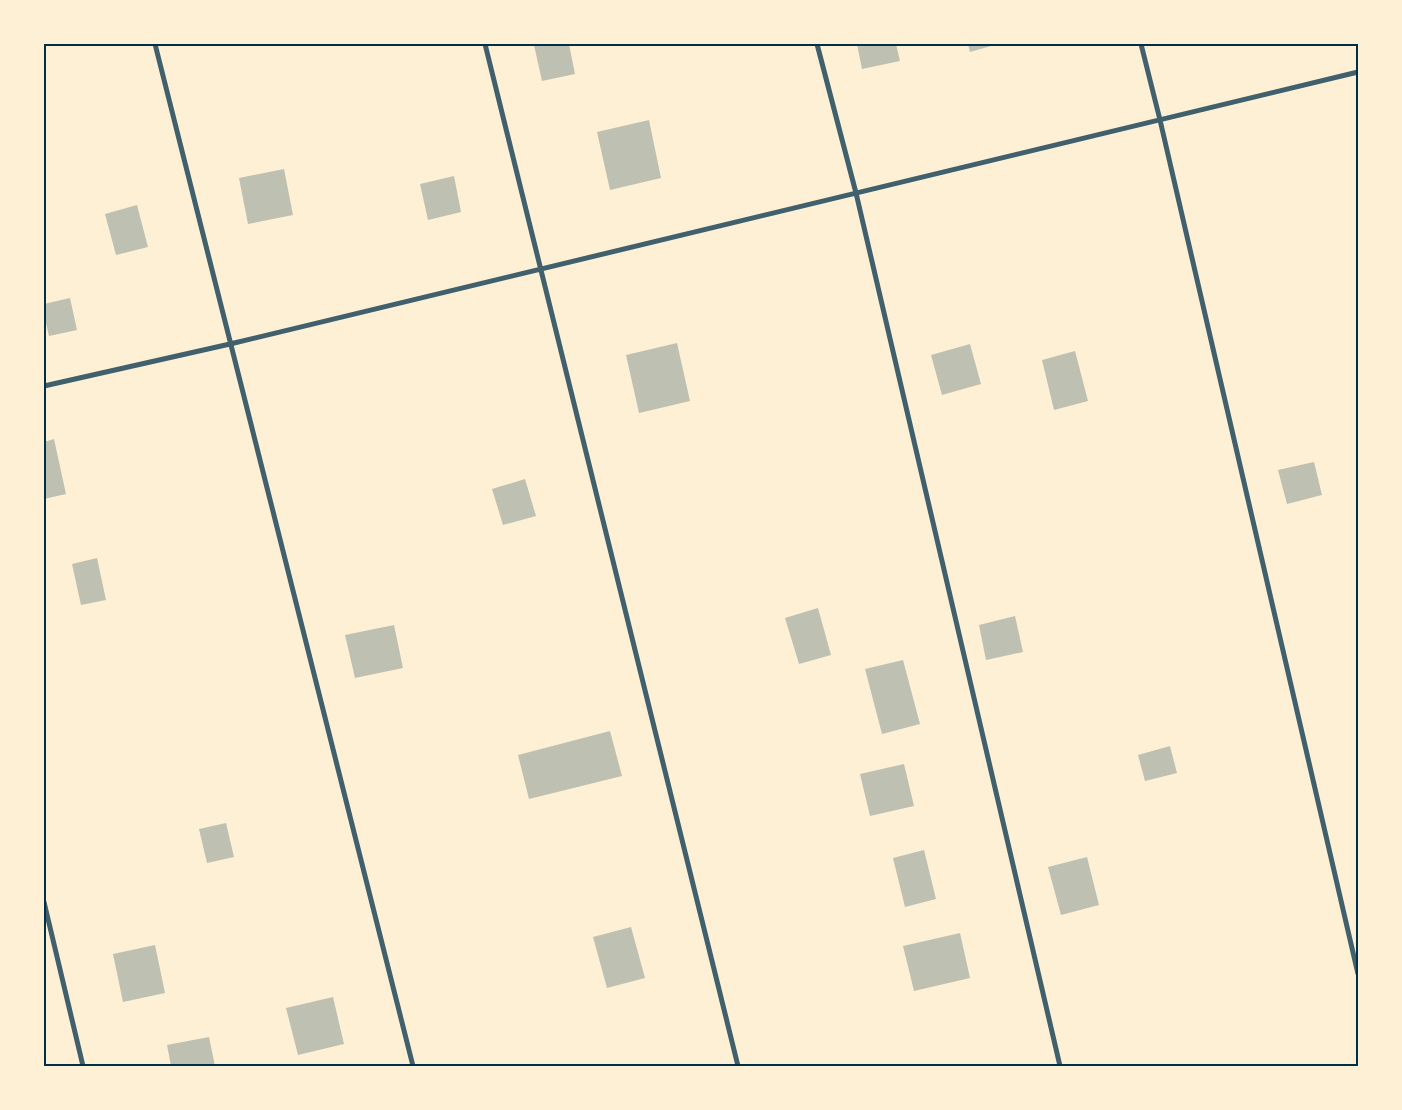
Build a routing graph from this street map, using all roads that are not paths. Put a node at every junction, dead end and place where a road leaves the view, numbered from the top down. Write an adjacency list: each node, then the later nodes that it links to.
1 (155, 44): 9 (street)
2 (485, 44): 8 (street)
3 (817, 44): 7 (street)
4 (1140, 44): 6 (street)
5 (1358, 72): 6 (street)
6 (1160, 120): 7 (street); 12 (street)
7 (856, 192): 8 (street); 16 (street)
8 (540, 268): 9 (street); 15 (street)
9 (230, 344): 10 (street); 14 (street)
10 (44, 386)
11 (44, 902): 13 (street)
12 (1358, 974)
13 (83, 1066)
14 (413, 1066)
15 (738, 1066)
16 (1060, 1066)

